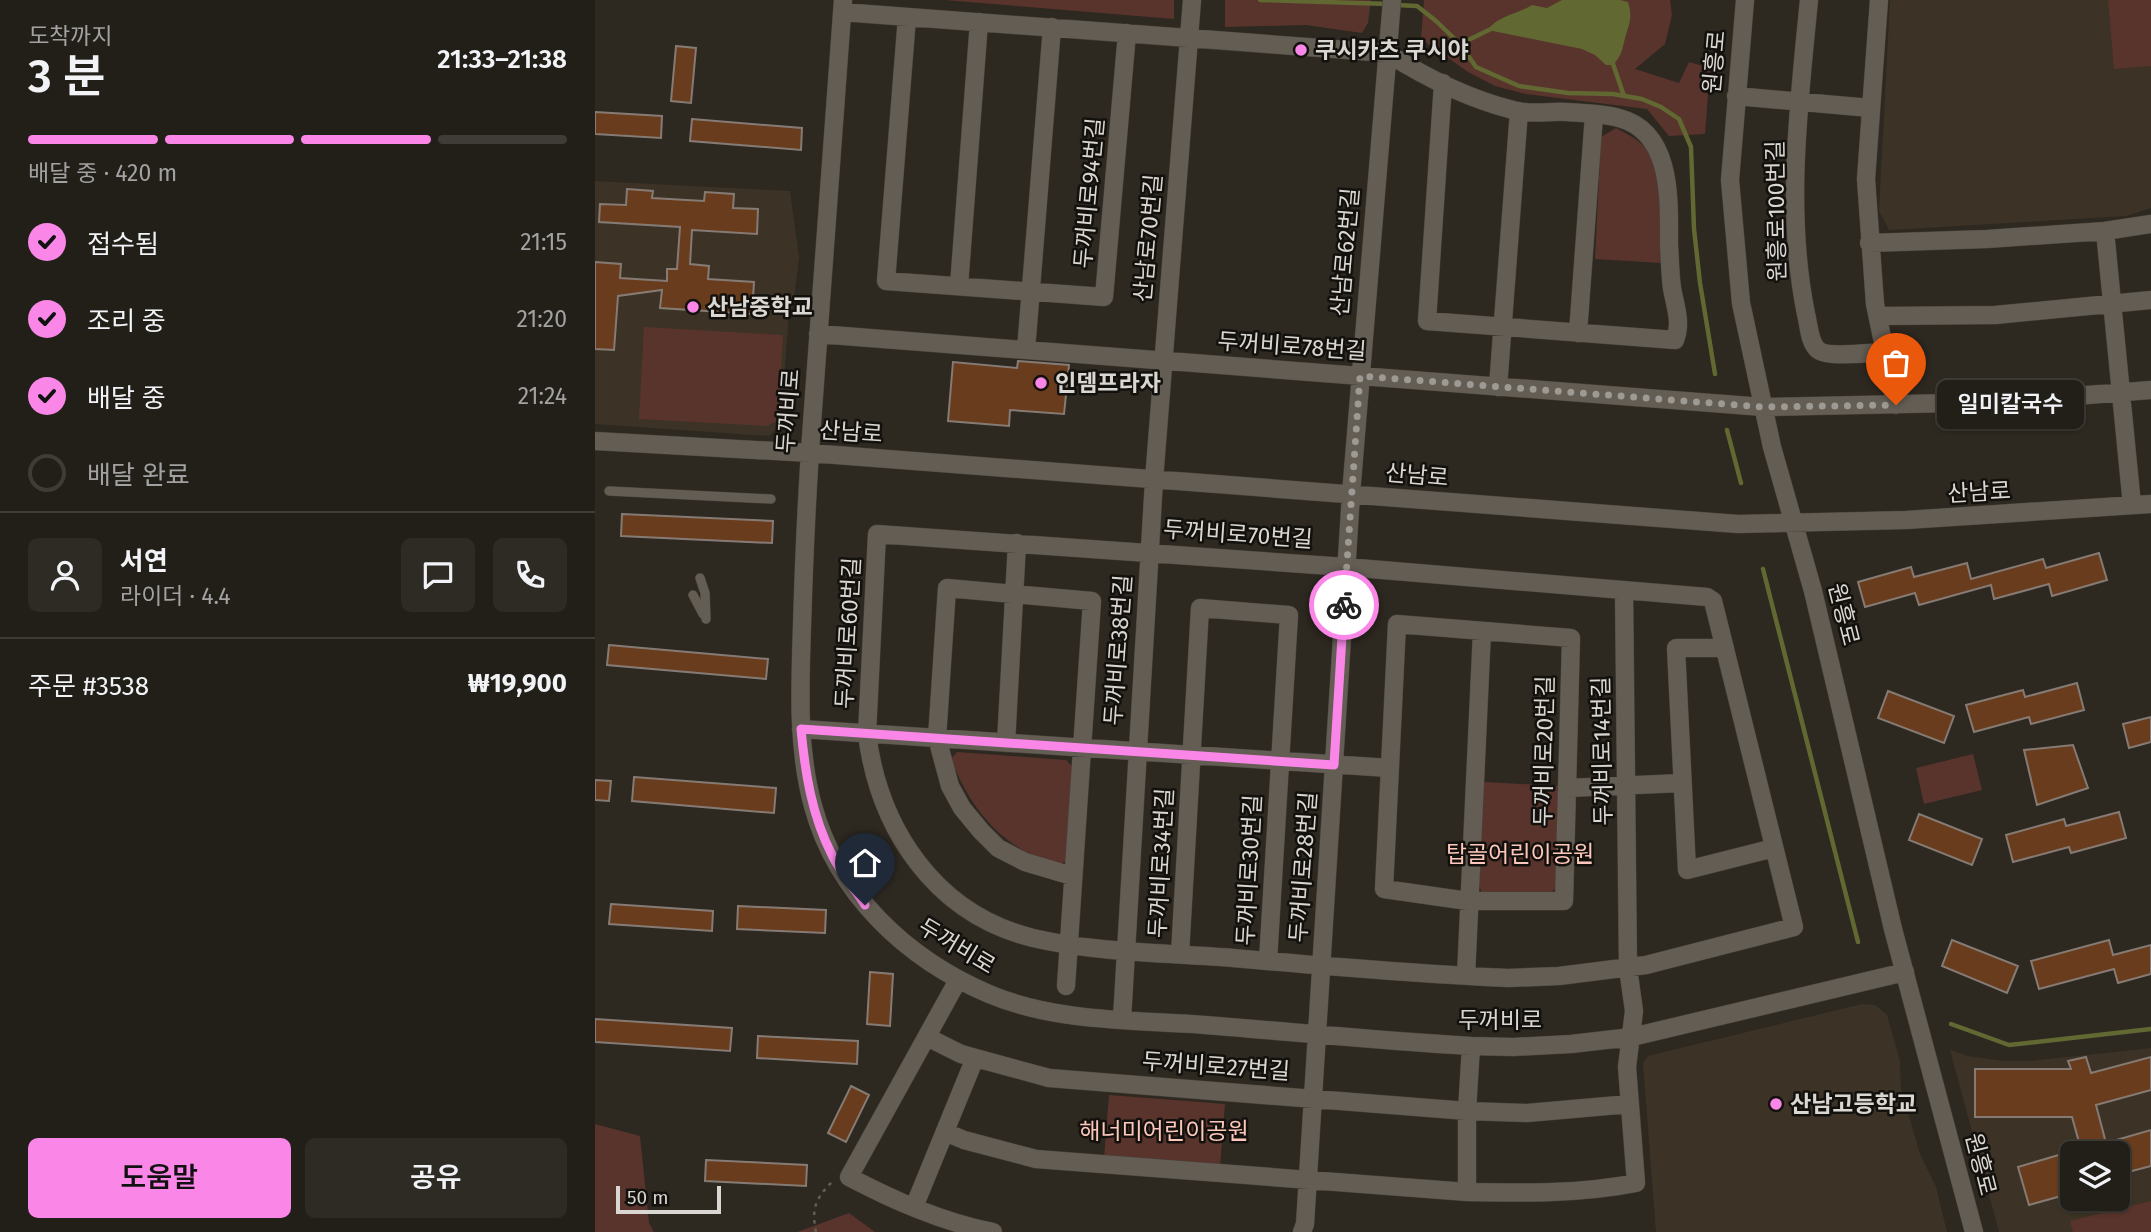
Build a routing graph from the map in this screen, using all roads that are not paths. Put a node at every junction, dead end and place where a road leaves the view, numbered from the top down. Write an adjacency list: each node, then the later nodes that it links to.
1 (1745, 0): 14 (street, 원흥로)
2 (1809, 0): 15 (street, 원흥로100번길)
3 (1879, 0): 16 (street)
4 (1192, 1): 11 (street, 산남로70번길)
5 (842, 6): 7 (street); 29 (street, 두꺼비로)
6 (1391, 8): 12 (street, 산남로62번길)
7 (907, 17): 8 (street); 22 (street, 두꺼비로94번길)
8 (979, 22): 9 (street); 22 (street)
9 (1052, 27): 10 (street); 23 (street)
10 (1127, 33): 11 (street); 23 (street, 두꺼비로94번길)
11 (1189, 38): 12 (street); 32 (street, 산남로70번길)
12 (1387, 53): 13 (street); 33 (street, 산남로62번길)
13 (1443, 83): 17 (street); 27 (street)
14 (1736, 96): 15 (street); 38 (street, 원흥로)
15 (1800, 102): 16 (street); 31 (street, 원흥로100번길)
16 (1870, 108): 21 (street)
17 (1519, 111): 18 (street); 27 (street)
18 (1594, 115): 28 (street); 28 (street)
19 (2151, 224): 20 (street)
20 (2105, 231): 21 (street); 25 (street)
21 (1870, 243): 26 (street)
22 (959, 286): 23 (street, 두꺼비로94번길)
23 (1031, 292): 30 (street)
24 (2151, 300): 25 (street)
25 (2112, 305): 26 (street); 36 (street)
26 (1878, 316): 31 (street)
27 (1503, 327): 28 (street); 34 (street)
28 (1578, 333)
29 (818, 334): 30 (street, 두꺼비로78번길); 40 (street, 두꺼비로)
30 (1026, 350): 32 (street, 두꺼비로78번길)
31 (1885, 352): 37 (street)
32 (1163, 361): 33 (street, 두꺼비로78번길); 41 (street, 산남로70번길)
33 (1360, 376): 34 (street, 두꺼비로78번길); 43 (street, 산남로62번길)
34 (1498, 387): 38 (street, 두꺼비로78번길)
35 (2151, 390): 36 (street, 두꺼비로78번길)
36 (2121, 393): 37 (street, 두꺼비로78번길); 46 (street)
37 (1896, 405): 38 (street, 두꺼비로78번길)
38 (1763, 407): 47 (street, 원흥로)
39 (595, 441): 40 (street, 산남로)
40 (810, 453): 41 (street, 산남로); 59 (street, 두꺼비로)
41 (1154, 480): 43 (street, 산남로); 50 (street, 두꺼비로38번길)
42 (609, 491): 44 (lane)
43 (1351, 494): 47 (street, 산남로); 51 (street, 두꺼비로28번길)
44 (771, 499)
45 (2151, 504): 46 (street, 산남로)
46 (2132, 505): 47 (street, 산남로)
47 (1794, 524): 81 (street, 원흥로)
48 (877, 534): 49 (street, 두꺼비로70번길); 60 (street, 두꺼비로60번길)
49 (1017, 543): 50 (street, 두꺼비로70번길); 54 (street)
50 (1149, 552): 51 (street, 두꺼비로70번길); 64 (street, 두꺼비로38번길)
51 (1346, 567): 53 (street, 두꺼비로70번길); 67 (street, 두꺼비로28번길)
52 (700, 578): 55 (lane)
53 (1625, 590): 58 (street, 두꺼비로70번길); 70 (street, 두꺼비로14번길)
54 (1014, 594): 61 (street); 62 (street); 63 (street)
55 (693, 595)
56 (1200, 608): 65 (street, 두꺼비로34번길); 66 (street, 두꺼비로30번길)
57 (1482, 631): 68 (street, 두꺼비로20번길); 71 (street, 두꺼비로20번길); 74 (street)
58 (1725, 648): 69 (street); 72 (street, 두꺼비로70번길)
59 (801, 729): 60 (street, 두꺼비로60번길); 83 (street, 두꺼비로)
60 (867, 734): 61 (street, 두꺼비로60번길); 75 (street, 두꺼비로60번길)
61 (937, 738): 62 (street, 두꺼비로60번길); 73 (street)
62 (1006, 743): 63 (street, 두꺼비로60번길)
63 (1082, 747): 64 (street, 두꺼비로60번길); 73 (street)
64 (1137, 751): 65 (street, 두꺼비로60번길); 76 (street, 두꺼비로38번길)
65 (1191, 755): 66 (street, 두꺼비로60번길); 77 (street, 두꺼비로34번길)
66 (1280, 761): 67 (street, 두꺼비로60번길); 78 (street, 두꺼비로30번길)
67 (1334, 765): 68 (street, 두꺼비로60번길); 79 (street, 두꺼비로28번길)
68 (1389, 768): 74 (street, 두꺼비로20번길)
69 (1682, 783): 70 (street); 72 (street)
70 (1626, 785): 71 (street); 80 (street, 두꺼비로14번길)
71 (1568, 788): 74 (street, 두꺼비로20번길)
72 (1774, 848): 80 (street, 두꺼비로70번길)
73 (1072, 876): 75 (street)
74 (1468, 901): 82 (street)
75 (1069, 944): 76 (street); 84 (street)
76 (1125, 950): 77 (street); 85 (street, 두꺼비로38번길)
77 (1180, 954): 78 (street)
78 (1268, 961): 79 (street)
79 (1321, 965): 82 (street); 86 (street, 두꺼비로28번길)
80 (1628, 968): 82 (street); 88 (street, 두꺼비로14번길)
81 (1905, 972): 88 (street, 두꺼비로); 100 (street, 원흥로)
82 (1465, 976)
83 (958, 980): 85 (street, 두꺼비로); 87 (street)
84 (1066, 986)
85 (1122, 1019): 86 (street, 두꺼비로)
86 (1317, 1034): 89 (street, 두꺼비로); 91 (street, 두꺼비로27번길)
87 (926, 1037): 90 (street, 두꺼비로27번길); 97 (street)
88 (1632, 1037): 89 (street, 두꺼비로); 92 (street, 두꺼비로14번길)
89 (1471, 1046): 93 (street)
90 (975, 1058): 91 (street, 두꺼비로27번길); 94 (street)
91 (1313, 1098): 93 (street, 두꺼비로27번길); 95 (street, 두꺼비로27번길)
92 (1630, 1104): 93 (street, 두꺼비로27번길); 96 (street, 두꺼비로14번길)
93 (1467, 1111): 96 (street)
94 (945, 1132): 95 (street); 97 (street)
95 (1308, 1178): 96 (street); 99 (street, 두꺼비로27번길)
96 (1467, 1192)
97 (914, 1208): 98 (street)
98 (993, 1232)
99 (1302, 1232)
100 (1974, 1232)

